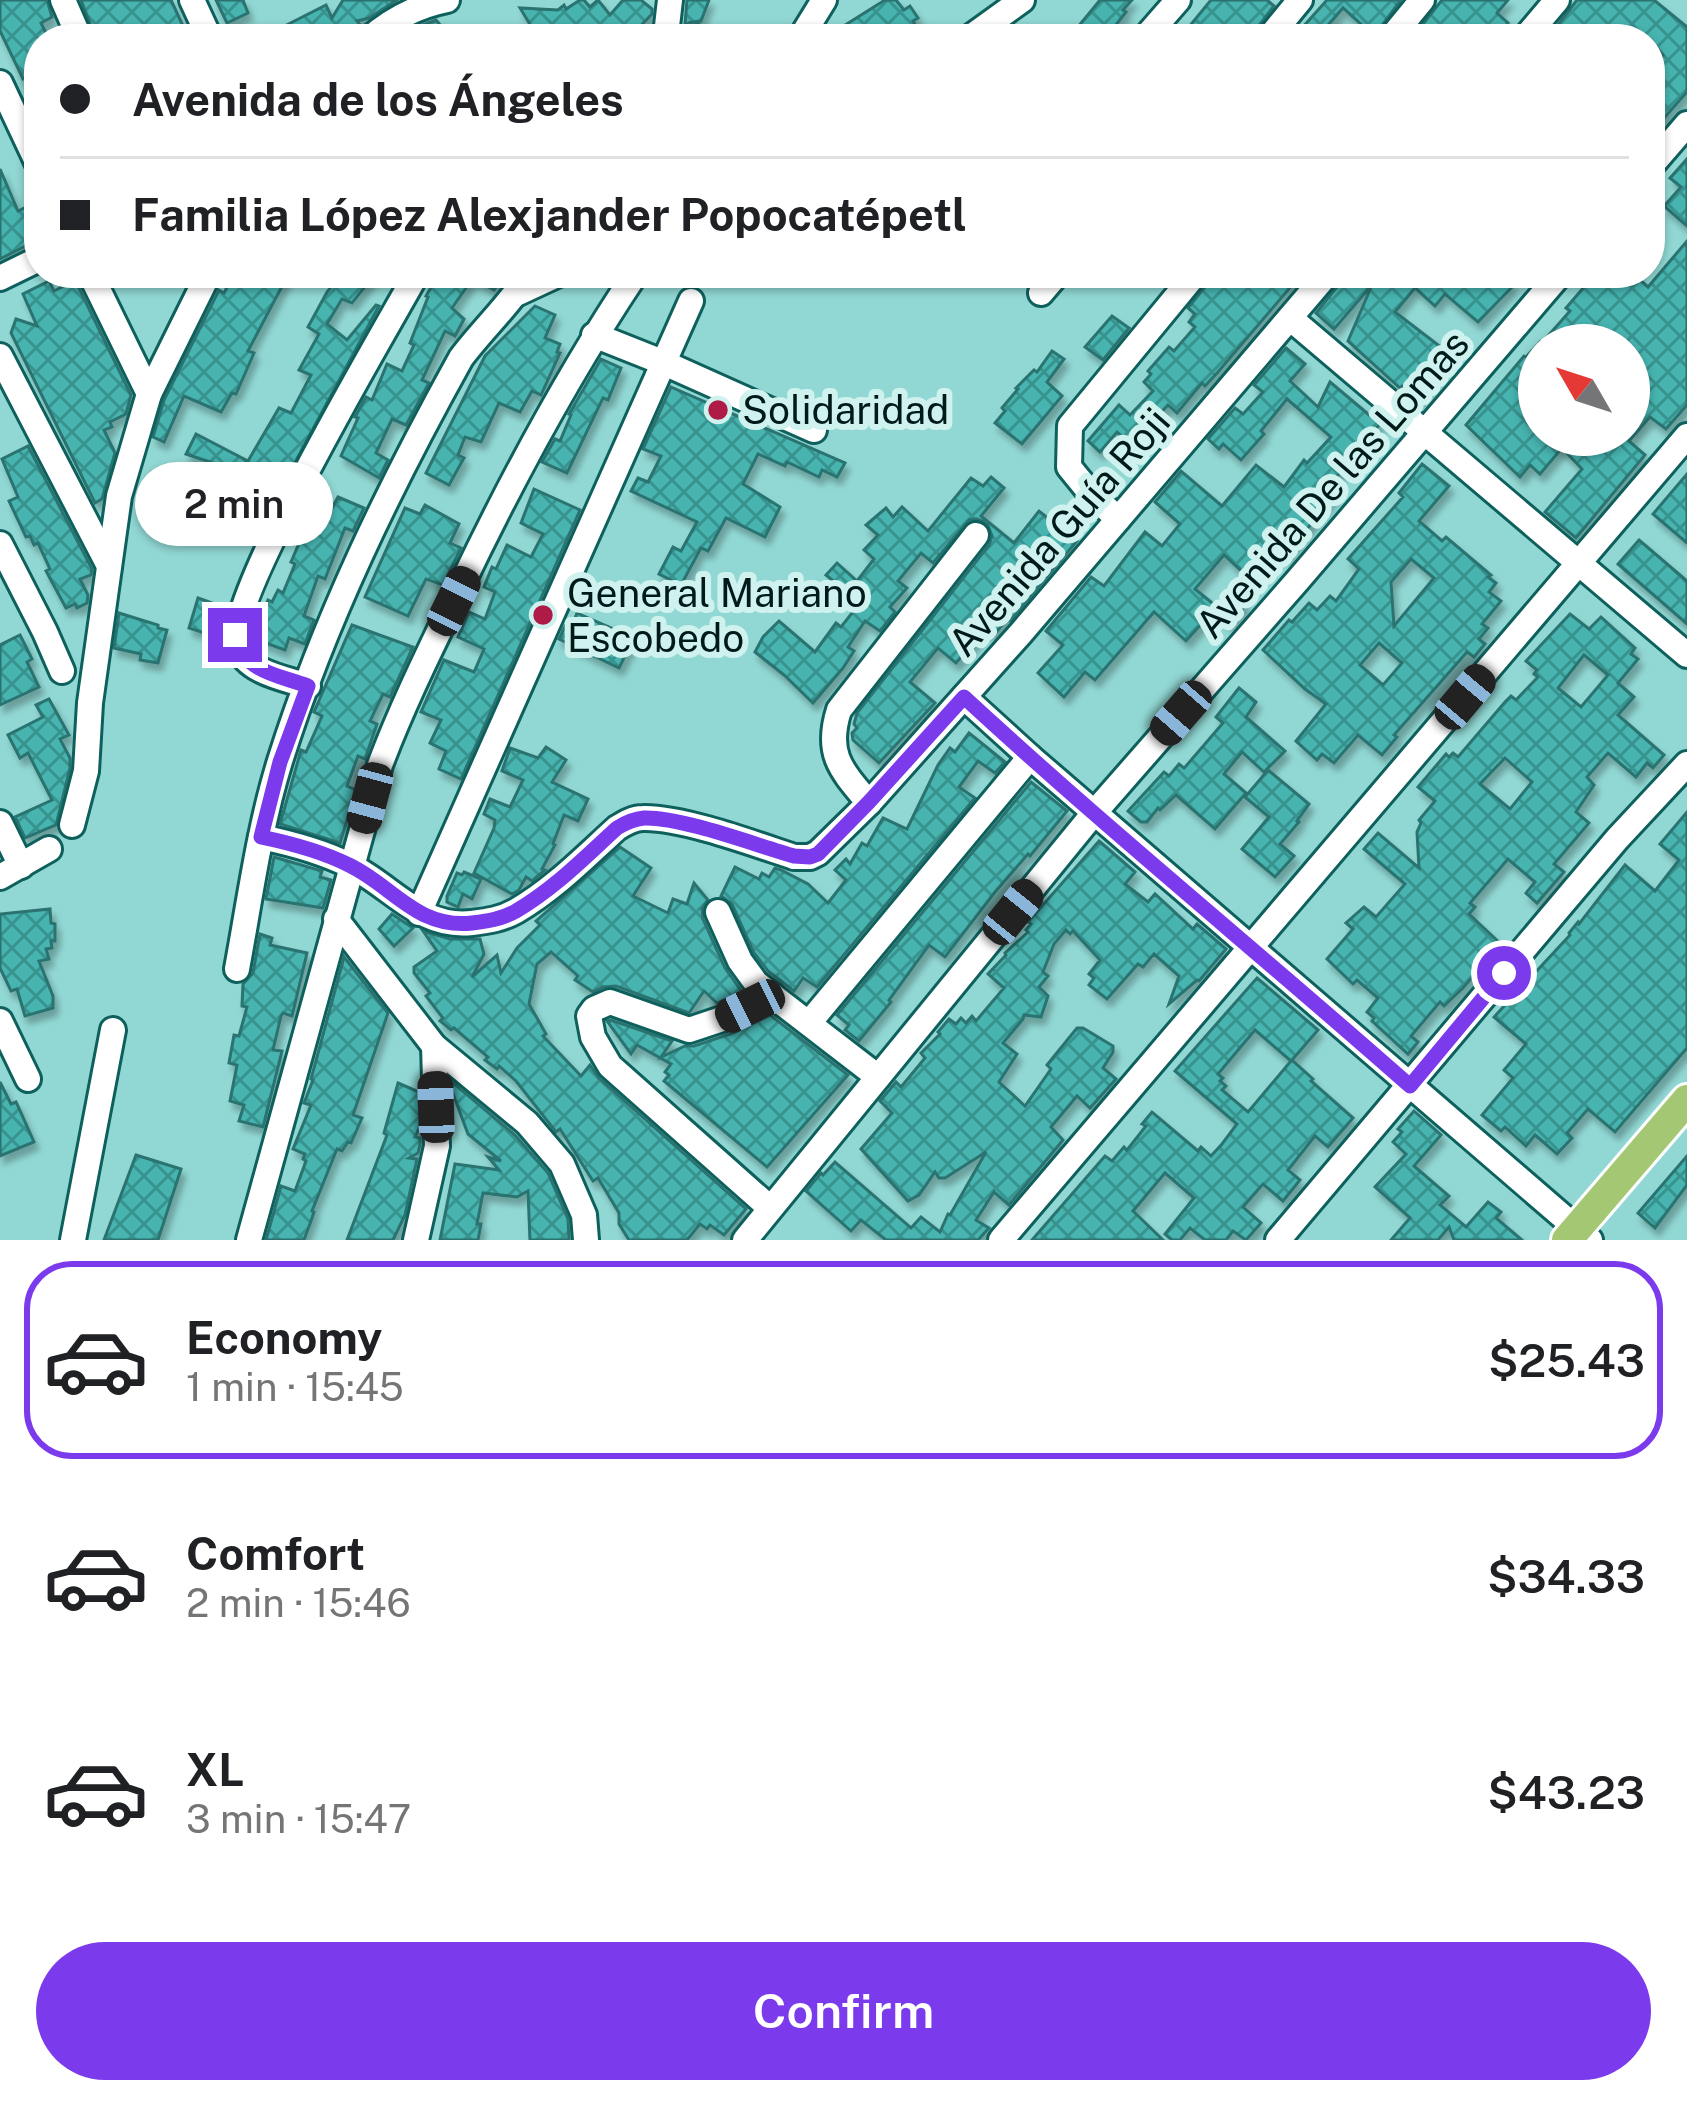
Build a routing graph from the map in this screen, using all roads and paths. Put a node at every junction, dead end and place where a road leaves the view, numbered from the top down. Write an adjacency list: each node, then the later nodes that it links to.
1 (447, 0): 7 (street)
2 (1022, 0): 8 (street)
3 (1178, 0): 9 (street)
4 (1300, 0): 10 (street)
5 (1422, 0): 11 (street)
6 (1556, 0): 12 (street)
7 (387, 24)
8 (989, 24)
9 (1157, 24)
10 (1280, 24)
11 (1402, 24)
12 (1536, 24)
13 (0, 83): 15 (street)
14 (1687, 124): 16 (street)
15 (24, 134)
16 (1665, 150)
17 (97, 288): 32 (street)
18 (202, 288): 32 (street)
19 (409, 288): 43 (street)
20 (519, 288): 43 (street)
21 (626, 288): 29 (street)
22 (1045, 288): 26 (street)
23 (1184, 288): 36 (street)
24 (1315, 288): 28 (street, Avenida Guía Roji)
25 (1548, 288): 34 (street, Avenida De las Lomas)
26 (1041, 293)
27 (691, 301): 31 (street)
28 (1290, 318): 34 (street); 36 (street, Avenida Guía Roji)
29 (594, 335): 31 (street); 53 (street)
30 (0, 356): 40 (street)
31 (662, 362): 33 (street); 56 (street)
32 (149, 394): 40 (street)
33 (814, 430)
34 (1426, 431): 39 (street); 48 (street, Avenida De las Lomas)
35 (1687, 436): 39 (street)
36 (1118, 519): 44 (street, Avenida Guía Roji)
37 (976, 535): 47 (street)
38 (0, 544): 42 (street)
39 (1579, 562): 41 (street); 58 (street)
40 (109, 566): 50 (street)
41 (1687, 655)
42 (62, 671)
43 (308, 686): 51 (street)
44 (964, 697): 45 (street); 47 (street, Avenida Guía Roji)
45 (1030, 758): 48 (street); 62 (street)
46 (1687, 764): 67 (street)
47 (869, 802): 56 (street, Avenida Guía Roji)
48 (1094, 813): 58 (street); 65 (street, Avenida De las Lomas)
49 (0, 823): 54 (street)
50 (72, 825)
51 (261, 837): 53 (street, Avenida Guía Roji); 59 (street)
52 (49, 850): 54 (street)
53 (352, 866): 56 (street, Avenida Guía Roji); 57 (street)
54 (11, 871)
55 (718, 912): 60 (street)
56 (419, 913)
57 (336, 919): 64 (street); 72 (street)
58 (1252, 947): 67 (street); 76 (street)
59 (237, 969)
60 (772, 995): 62 (street); 69 (street)
61 (0, 1021): 66 (street)
62 (809, 1023): 65 (street)
63 (112, 1030): 71 (street)
64 (434, 1046): 73 (street); 74 (street)
65 (878, 1077): 69 (street, Avenida De las Lomas)
66 (28, 1078)
67 (1410, 1086): 70 (street); 77 (street)
68 (1687, 1100): 70 (main road)
69 (770, 1208): 75 (street, Avenida De las Lomas)
70 (1578, 1236)
71 (73, 1240)
72 (249, 1240)
73 (416, 1240)
74 (586, 1240)
75 (745, 1240)
76 (1001, 1240)
77 (1278, 1240)

